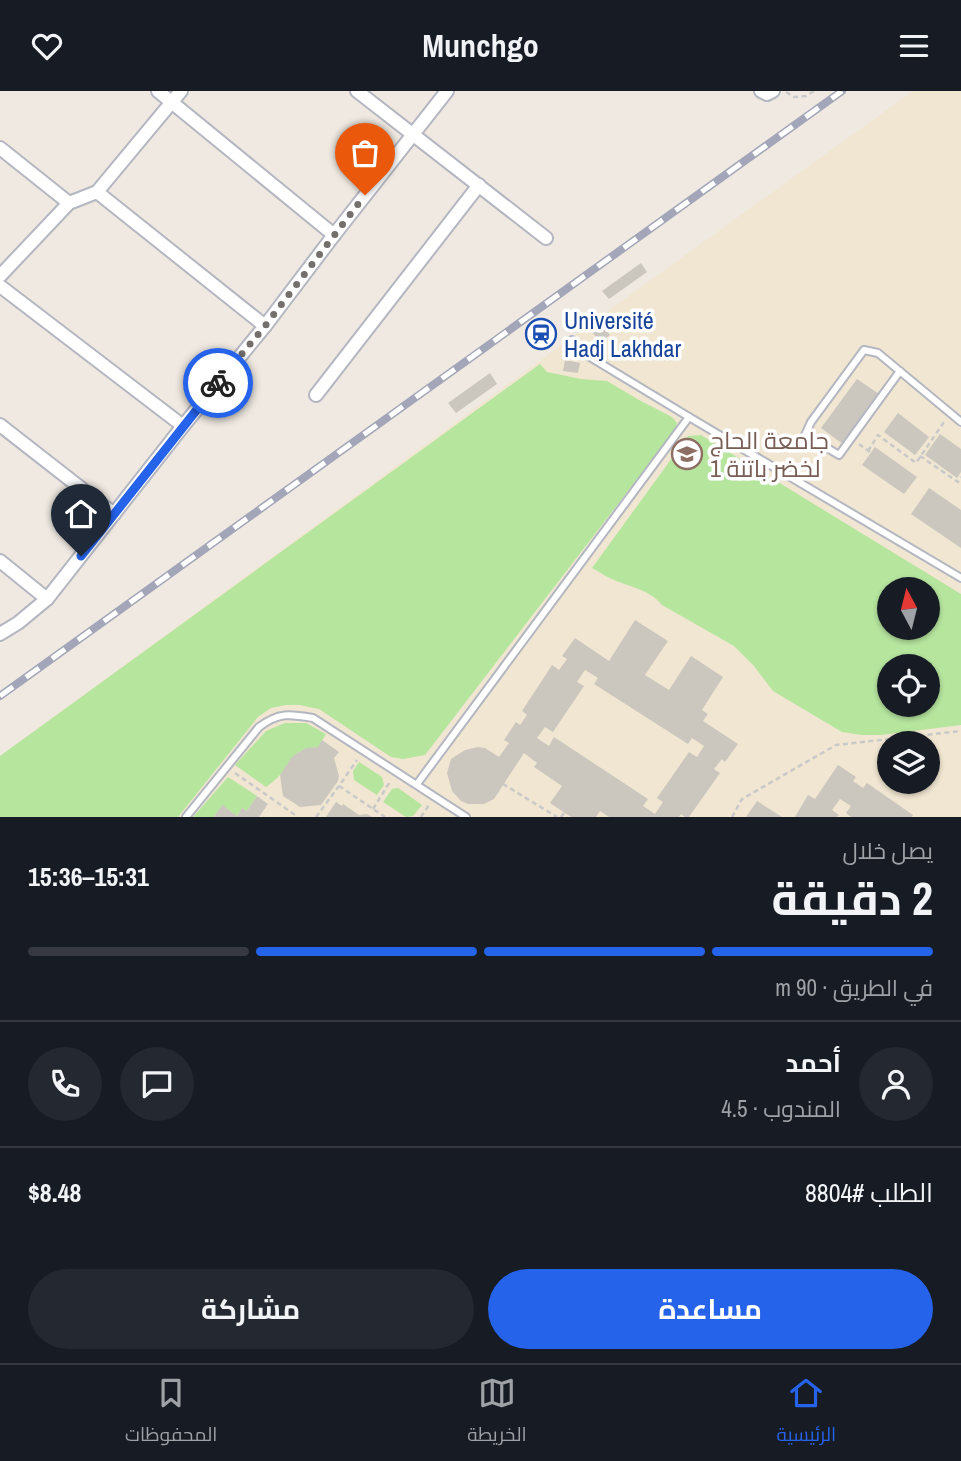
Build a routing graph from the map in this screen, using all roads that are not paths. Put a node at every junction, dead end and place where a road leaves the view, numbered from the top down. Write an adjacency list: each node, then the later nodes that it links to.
1 (158, 91): 7 (street)
2 (181, 91): 7 (street)
3 (357, 91): 8 (street)
4 (447, 91): 8 (street)
5 (761, 91): 6 (street)
6 (773, 91)
7 (172, 102): 11 (street); 13 (street)
8 (413, 135): 10 (street); 13 (street)
9 (0, 148): 12 (street)
10 (479, 185): 14 (street); 20 (street)
11 (97, 192): 12 (street); 17 (street)
12 (69, 203): 15 (street)
13 (334, 235): 17 (street)
14 (546, 238)
15 (0, 276)
16 (0, 286): 24 (street)
17 (265, 326): 24 (street)
18 (572, 340): 21 (lane)
19 (900, 371): 19 (lane); 22 (lane)
20 (316, 395)
21 (689, 418): 27 (lane); 30 (lane)
22 (961, 422)
23 (0, 425): 25 (street)
24 (183, 426): 25 (street)
25 (114, 514): 28 (street)
26 (0, 561): 28 (street)
27 (961, 578)
28 (47, 599): 29 (street)
29 (0, 634)
30 (417, 784): 31 (lane); 32 (lane)
31 (186, 817)
32 (466, 817)

